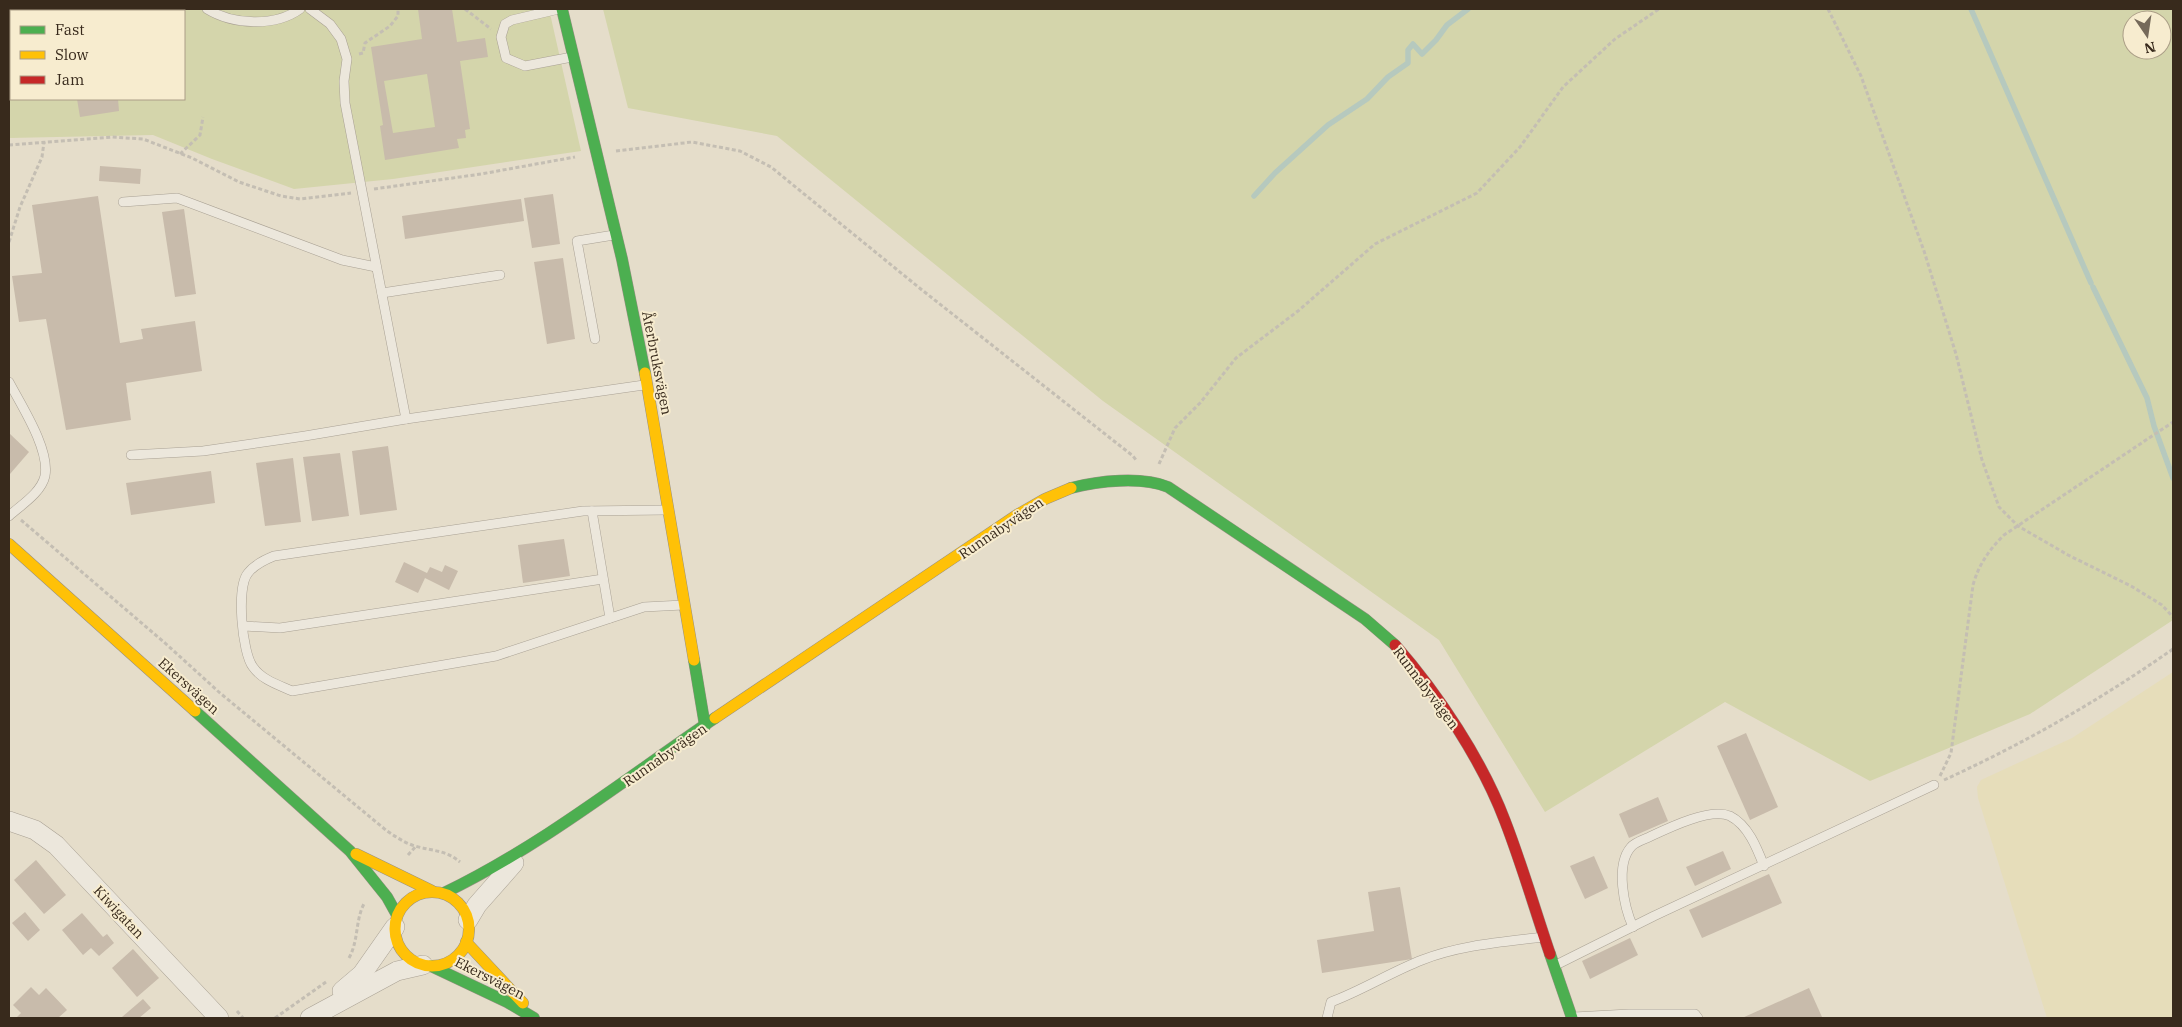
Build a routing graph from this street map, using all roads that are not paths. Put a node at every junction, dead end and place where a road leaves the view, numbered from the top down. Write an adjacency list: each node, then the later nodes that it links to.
1 (207, 9): 2 (lane)
2 (300, 9)
3 (310, 9): 8 (lane)
4 (562, 9): 5 (street, Återbruksvägen); 5 (lane)
5 (573, 57): 7 (street, Återbruksvägen)
6 (124, 202): 8 (lane)
7 (616, 235): 11 (lane); 13 (street, Återbruksvägen)
8 (376, 267): 10 (lane)
9 (500, 275): 10 (lane)
10 (382, 293): 14 (lane)
11 (594, 338)
12 (9, 382): 18 (lane)
13 (647, 385): 14 (lane); 16 (street, Återbruksvägen)
14 (406, 419): 15 (lane)
15 (131, 455)
16 (668, 510): 17 (lane); 21 (street, Återbruksvägen)
17 (592, 511): 20 (lane); 23 (lane)
18 (11, 514)
19 (9, 544): 27 (street, Ekersvägen)
20 (603, 579): 22 (lane); 23 (lane)
21 (684, 605): 22 (lane); 24 (street, Återbruksvägen)
22 (610, 618): 23 (lane)
23 (244, 626)
24 (705, 726): 28 (street, Runnabyvägen); 35 (street, Runnabyvägen)
25 (1934, 785): 29 (lane)
26 (9, 822): 40 (street, Kiwigatan)
27 (350, 851): 30 (street, Ekersvägen); 33 (street, Ekersvägen)
28 (524, 852): 31 (street, Runnabyvägen); 32 (street, Runnabyvägen)
29 (1764, 866): 34 (lane); 34 (lane)
30 (432, 891): 31 (street); 33 (street)
31 (444, 893): 32 (street)
32 (468, 920): 36 (street)
33 (396, 921): 37 (street); 39 (street)
34 (1633, 927): 38 (lane)
35 (1543, 936): 38 (street, Runnabyvägen); 42 (lane)
36 (466, 942): 37 (street); 41 (street, Ekersvägen)
37 (427, 965): 39 (street); 41 (street, Ekersvägen)
38 (1554, 967): 43 (street, Runnabyvägen)
39 (311, 1017)
40 (219, 1018)
41 (536, 1018)
42 (1327, 1018)
43 (1572, 1018): 44 (lane)
44 (1698, 1018)

